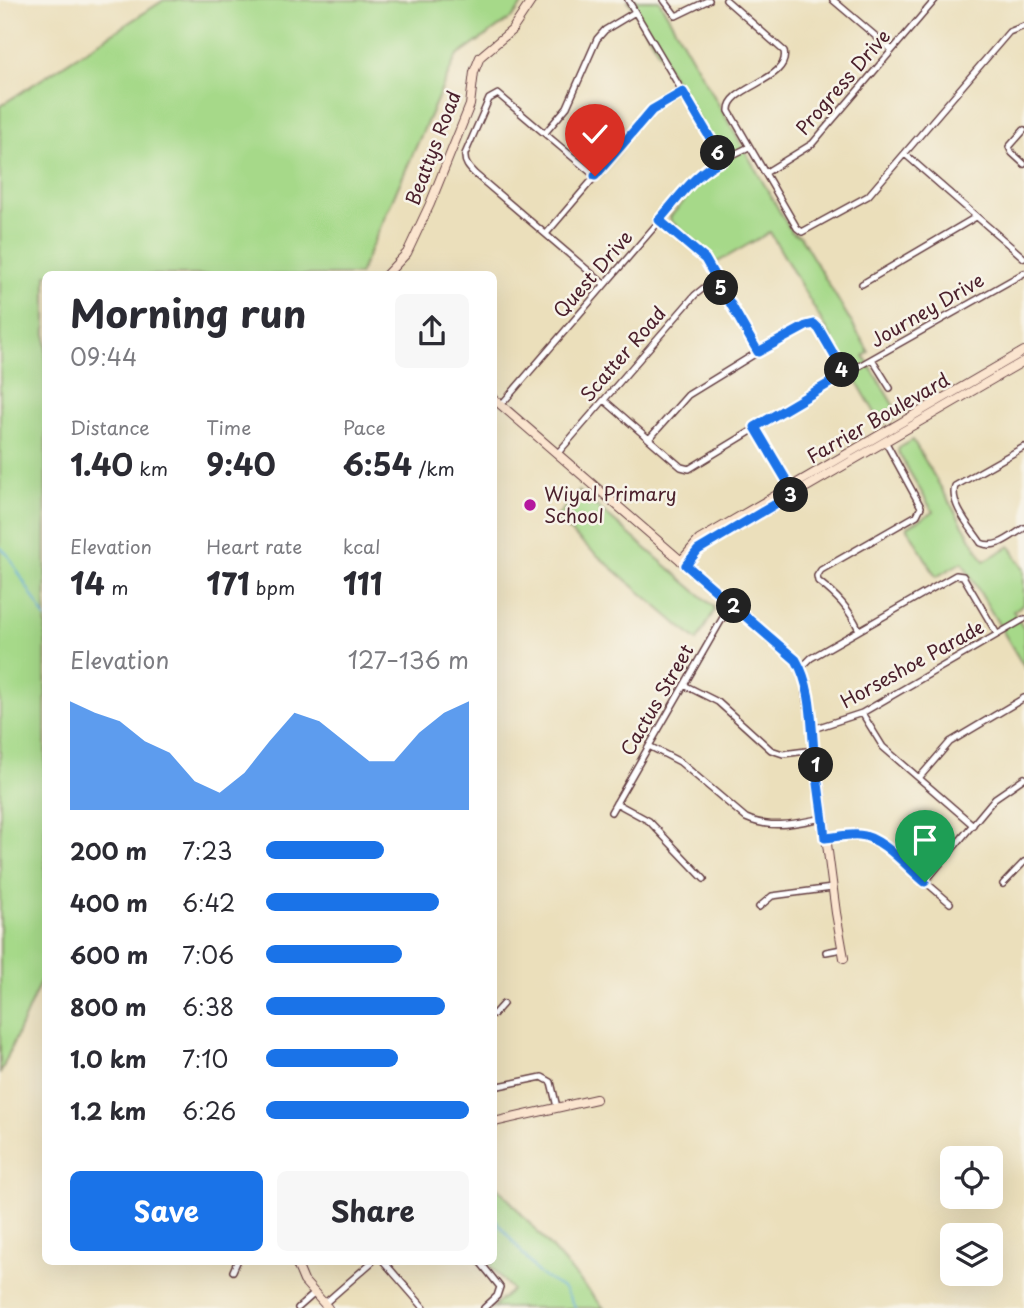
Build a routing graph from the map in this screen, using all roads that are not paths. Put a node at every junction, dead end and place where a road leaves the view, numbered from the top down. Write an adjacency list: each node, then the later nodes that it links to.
1 (532, 0): 24 (street, Beattys Road)
2 (628, 0): 8 (street)
3 (664, 0): 4 (street)
4 (709, 0)
5 (726, 0): 14 (street)
6 (935, 0): 10 (street, Progress Drive)
7 (838, 1): 10 (street)
8 (635, 12): 11 (street); 13 (street)
9 (1021, 26): 15 (street)
10 (892, 50): 18 (street, Progress Drive)
11 (683, 92): 16 (street); 19 (street)
12 (1024, 130): 17 (street)
13 (545, 133): 19 (street); 22 (street)
14 (750, 147): 16 (street, Quest Drive); 18 (street)
15 (905, 154): 18 (street); 20 (street)
16 (723, 160): 21 (street, Quest Drive)
17 (1024, 164)
18 (765, 173)
19 (595, 176): 22 (street)
20 (976, 217): 23 (street); 28 (street)
21 (659, 220): 26 (street); 27 (street, Quest Drive)
22 (546, 234): 27 (street)
23 (1024, 258)
24 (390, 271)
25 (1024, 273): 31 (street, Journey Drive)
26 (716, 278): 30 (street); 35 (street, Scatter Road)
27 (604, 284): 36 (street, Quest Drive)
28 (862, 284)
29 (1024, 351): 39 (street, Farrier Boulevard)
30 (758, 352): 33 (street); 38 (street)
31 (872, 359): 33 (street, Journey Drive); 34 (street)
32 (1024, 361): 39 (street, Farrier Boulevard)
33 (845, 374): 37 (street, Journey Drive)
34 (890, 388)
35 (604, 400): 38 (street, Journey Drive); 41 (street, Scatter Road)
36 (497, 402): 41 (street)
37 (755, 427): 38 (street, Journey Drive); 42 (street)
38 (649, 439)
39 (884, 439): 42 (street, Farrier Boulevard); 47 (street)
40 (1024, 447): 43 (street)
41 (557, 454): 44 (street)
42 (792, 490): 44 (street, Farrier Boulevard)
43 (1024, 528)
44 (683, 563): 45 (street)
45 (733, 605): 49 (street); 50 (street, Cactus Street)
46 (1024, 620): 48 (street, Horseshoe Parade)
47 (859, 630): 48 (street); 49 (street)
48 (997, 635): 52 (street, Horseshoe Parade)
49 (801, 668): 53 (street)
50 (684, 685): 54 (street, Cactus Street); 55 (street)
51 (1024, 698): 56 (street)
52 (862, 713): 53 (street, Horseshoe Parade); 56 (street)
53 (813, 729): 55 (street)
54 (649, 746): 58 (street, Cactus Street); 60 (street)
55 (814, 750): 60 (street)
56 (919, 778): 61 (street)
57 (1024, 778): 61 (street)
58 (616, 803): 59 (street, Cactus Street); 64 (street)
59 (611, 812)
60 (823, 818): 62 (street)
61 (973, 825): 65 (street)
62 (825, 838): 65 (street); 67 (street)
63 (1022, 867): 66 (street)
64 (704, 879)
65 (925, 882): 68 (street)
66 (1003, 884)
67 (832, 888): 71 (street); 72 (street)
68 (935, 891): 69 (street); 70 (street)
69 (928, 899)
70 (950, 903)
71 (759, 906)
72 (842, 948): 73 (street); 74 (street)
73 (826, 952)
74 (844, 958)
75 (503, 1004): 76 (street)
76 (497, 1011)
77 (497, 1086): 79 (street)
78 (596, 1099): 79 (street)
79 (557, 1107): 80 (street)
80 (497, 1121)
81 (236, 1265): 86 (street)
82 (297, 1265): 87 (street)
83 (369, 1265): 88 (street)
84 (387, 1265): 90 (street)
85 (482, 1265): 91 (street)
86 (233, 1271)
87 (315, 1293): 88 (street); 89 (street)
88 (326, 1306)
89 (298, 1308)
90 (424, 1308)
91 (484, 1308)

